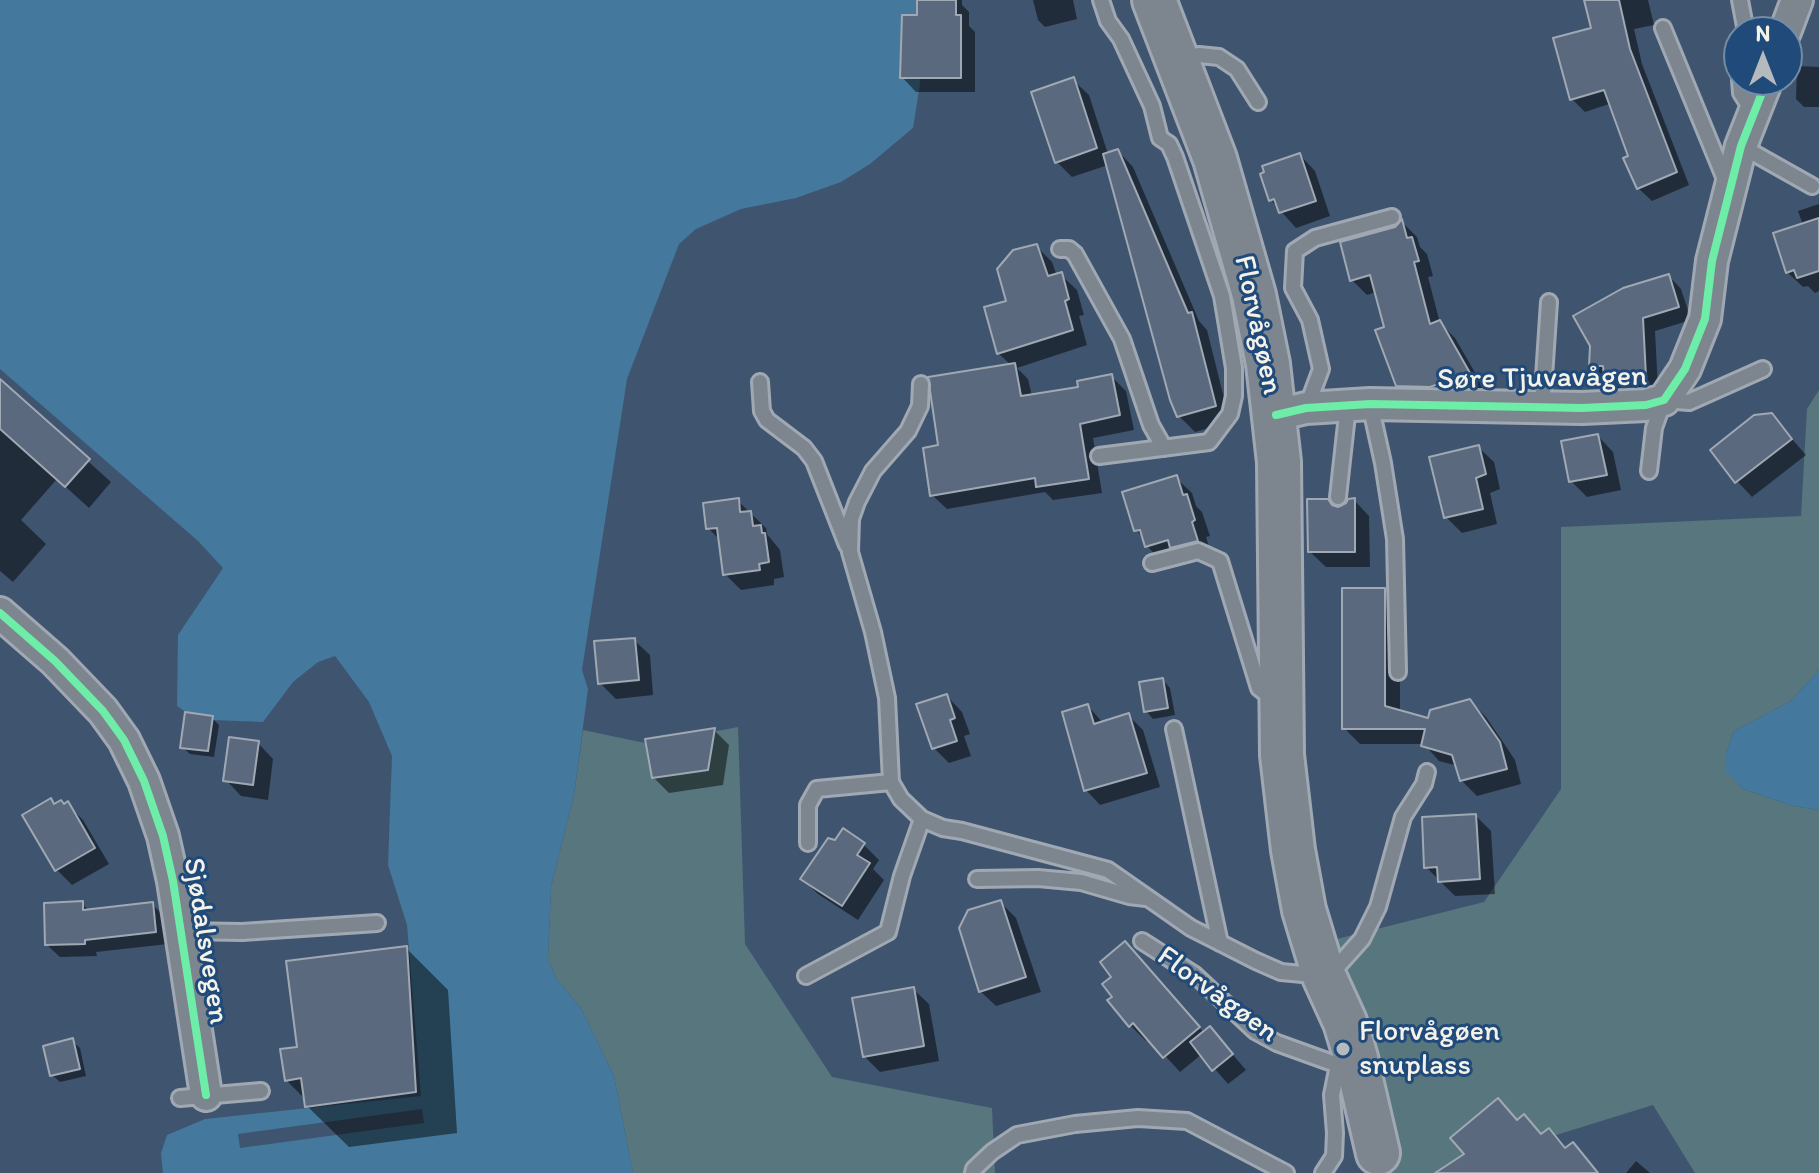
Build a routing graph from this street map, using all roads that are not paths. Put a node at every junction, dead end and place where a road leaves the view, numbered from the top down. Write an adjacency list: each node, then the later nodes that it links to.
1 (1101, 0): 20 (lane, Florvågøen)
2 (1154, 0): 4 (main road, Florvågøen)
3 (1663, 28): 9 (lane)
4 (1178, 59): 6 (lane); 19 (main road, Florvågøen)
5 (1752, 96): 7 (street, Søre Tjuvavågen)
6 (1258, 102)
7 (1741, 146): 8 (lane); 9 (street, Søre Tjuvavågen)
8 (1812, 186)
9 (1730, 192): 16 (street, Søre Tjuvavågen)
10 (1392, 217): 19 (lane)
11 (1060, 249): 20 (lane)
12 (1549, 302): 18 (lane, Søre Tjuvavågen)
13 (1763, 369): 16 (lane, Søre Tjuvavågen)
14 (760, 382): 24 (lane)
15 (921, 384): 24 (lane)
16 (1664, 400): 18 (street, Søre Tjuvavågen); 22 (lane, Søre Tjuvavågen)
17 (1359, 405): 18 (street, Søre Tjuvavågen); 19 (street, Søre Tjuvavågen); 23 (lane); 27 (lane)
18 (1542, 407)
19 (1291, 412): 28 (main road, Florvågøen)
20 (1164, 448): 21 (lane, Florvågøen)
21 (1099, 456)
22 (1649, 471)
23 (1338, 497)
24 (850, 552): 31 (lane)
25 (1152, 563): 28 (lane)
26 (0, 613): 37 (street, Sjødalsvegen)
27 (1398, 672)
28 (1282, 696): 41 (main road, Florvågøen)
29 (1174, 729): 39 (lane, Florvågøen)
30 (1427, 772): 41 (lane)
31 (891, 782): 32 (lane, Florvågøen); 33 (lane)
32 (922, 819): 35 (lane, Florvågøen); 40 (lane)
33 (808, 843)
34 (977, 879): 35 (lane, Florvågøen)
35 (1150, 898): 39 (lane, Florvågøen)
36 (377, 923): 37 (lane)
37 (181, 931): 44 (street, Sjødalsvegen)
38 (1142, 941): 42 (lane, Florvågøen)
39 (1220, 943): 41 (lane, Florvågøen)
40 (806, 976)
41 (1324, 976): 42 (main road, Florvågøen)
42 (1347, 1062): 45 (main road, Florvågøen); 48 (lane, Florvågøen)
43 (261, 1091): 44 (lane)
44 (193, 1097)
45 (1378, 1153)
46 (973, 1173): 47 (lane)
47 (1286, 1173)
48 (1323, 1173)

